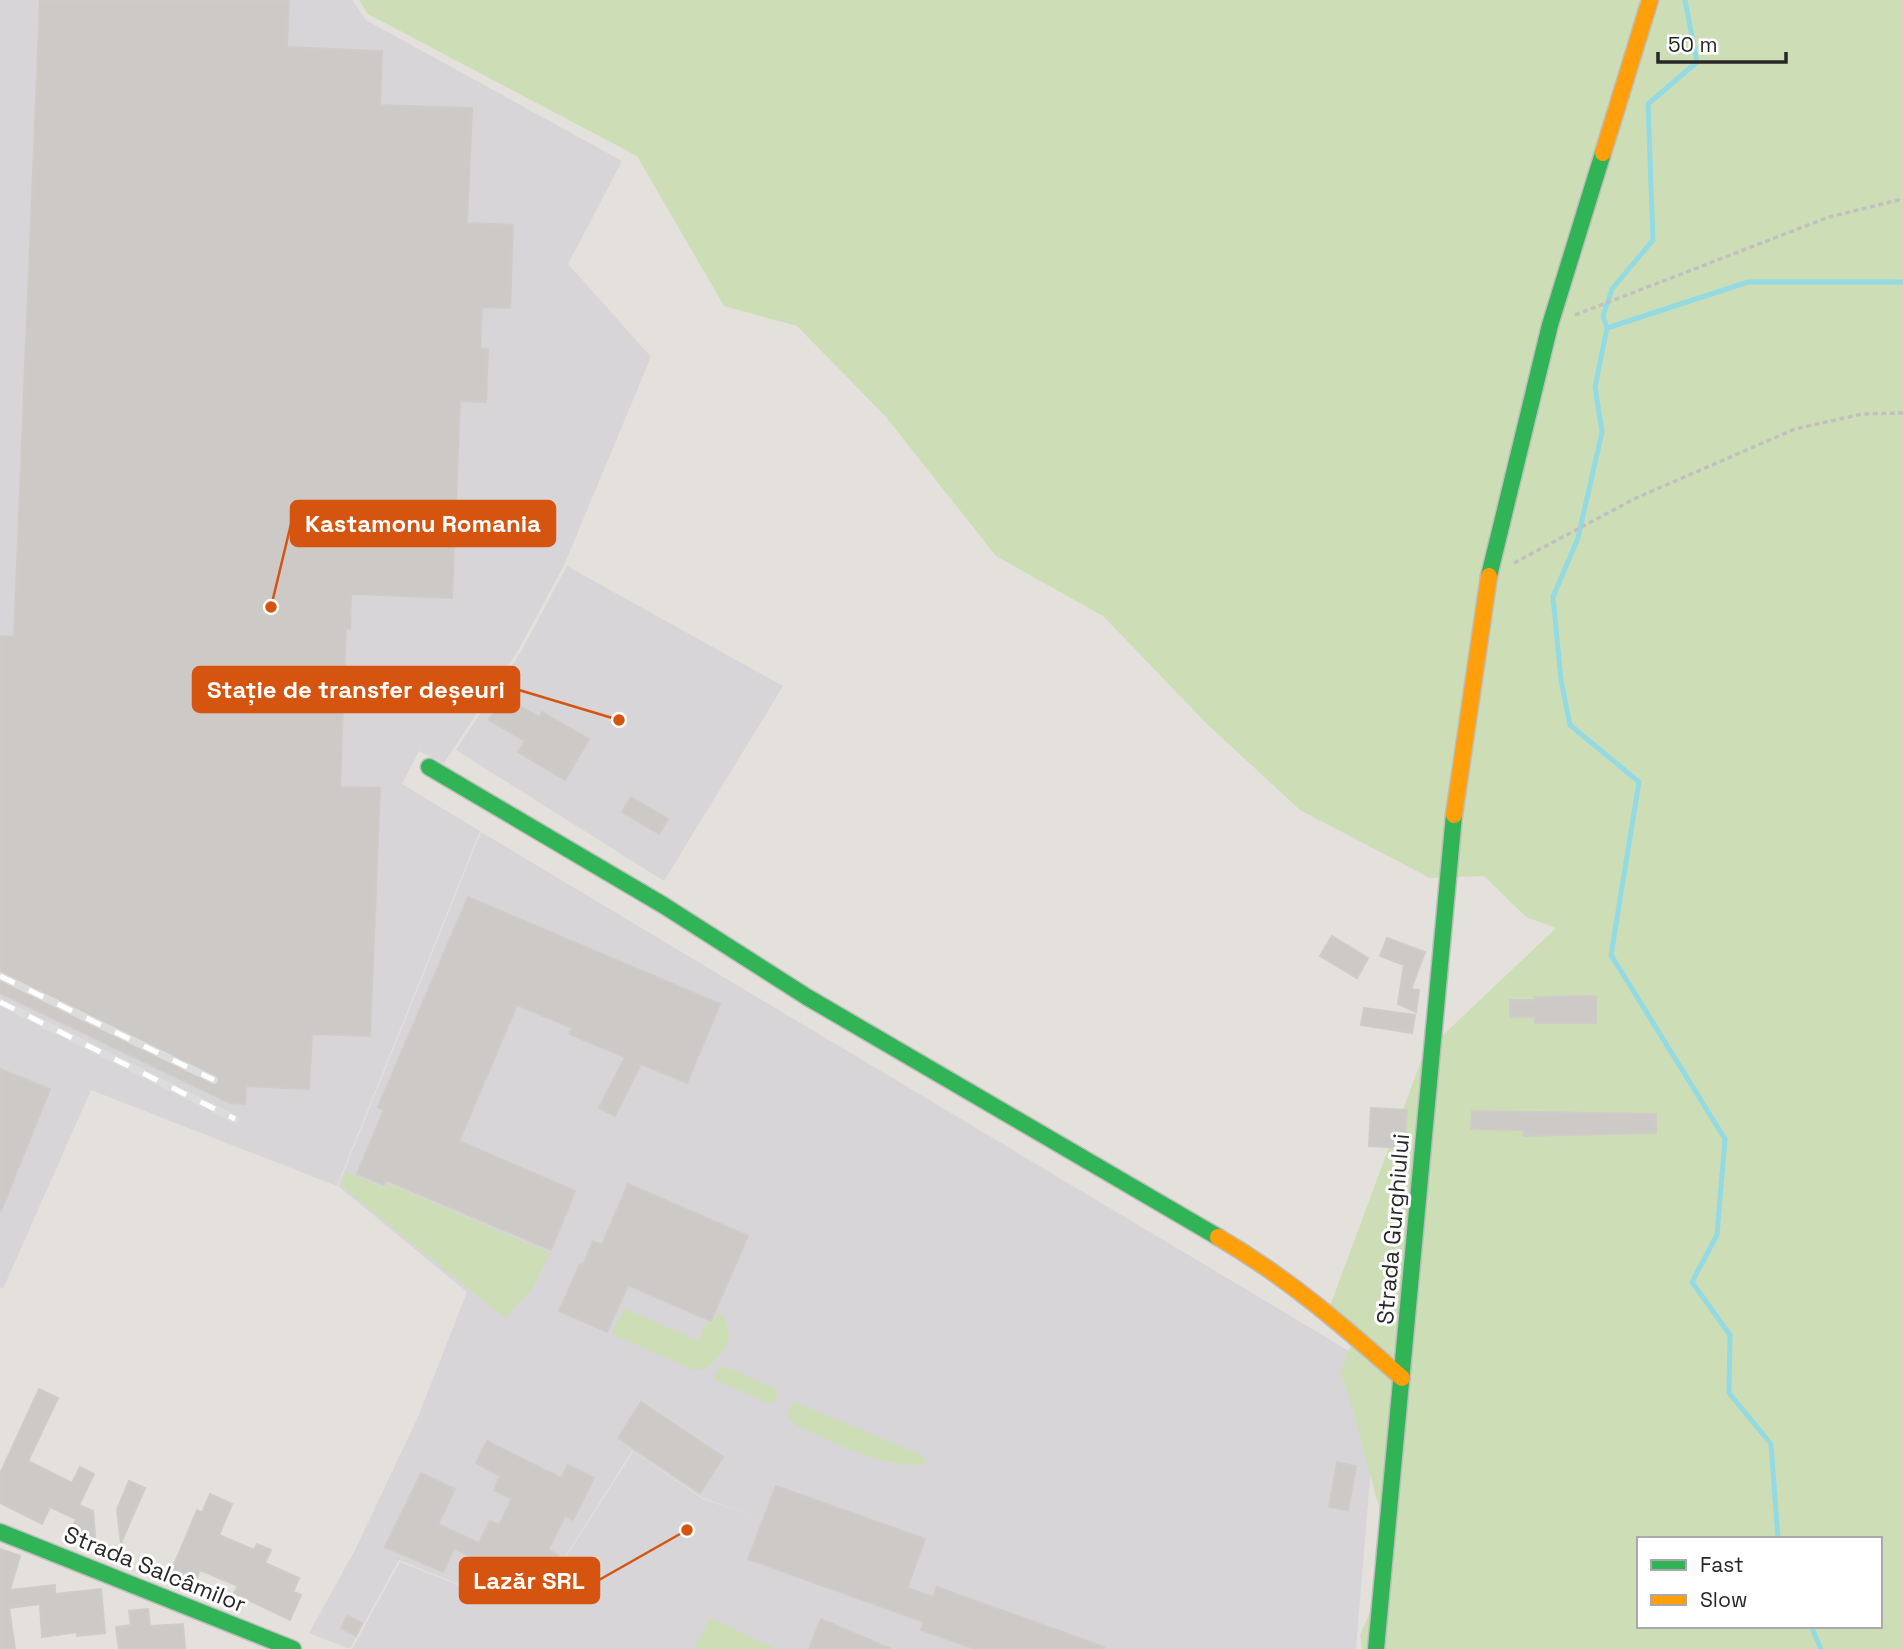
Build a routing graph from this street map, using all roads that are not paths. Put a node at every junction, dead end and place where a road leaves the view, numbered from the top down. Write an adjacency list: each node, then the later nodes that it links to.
1 (1650, 0): 3 (main road, Strada Gurghiului)
2 (429, 768): 3 (main road)
3 (1402, 1378): 6 (main road, Strada Gurghiului)
4 (0, 1532): 5 (main road, Strada Salcâmilor)
5 (293, 1649)
6 (1376, 1649)

